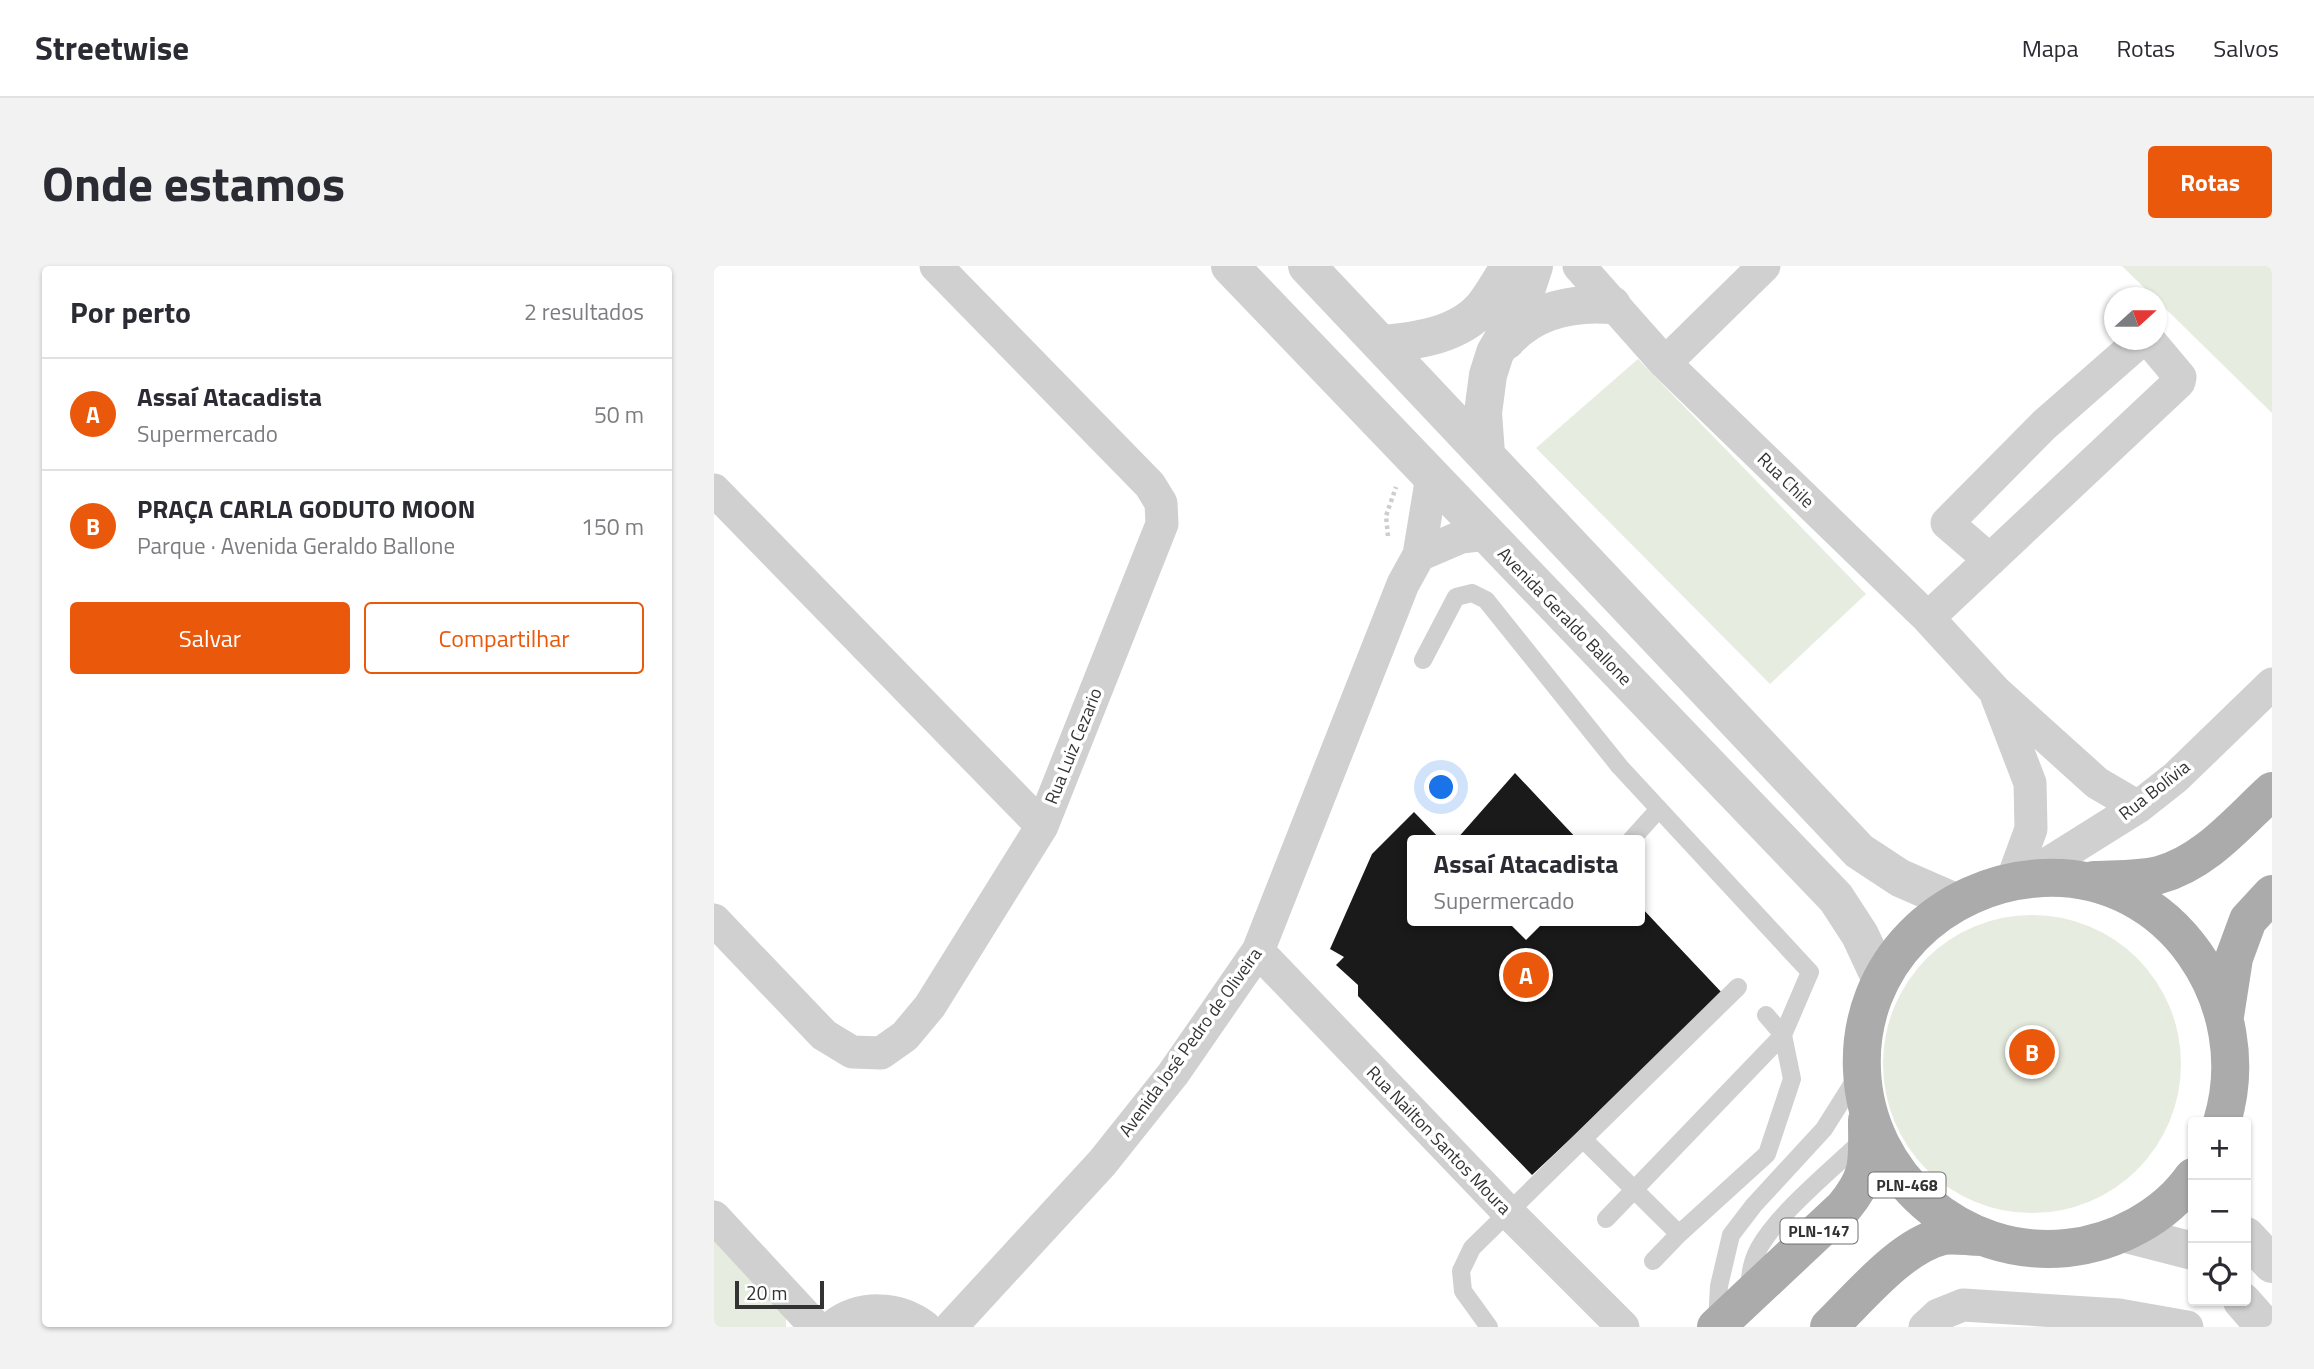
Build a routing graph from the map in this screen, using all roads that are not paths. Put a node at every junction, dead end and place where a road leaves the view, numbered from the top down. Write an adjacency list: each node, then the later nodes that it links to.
1 (936, 266): 27 (street, Rua Luiz Cezario)
2 (1230, 266): 15 (street, Avenida Geraldo Ballone)
3 (1307, 266): 9 (street)
4 (1510, 266): 9 (street)
5 (1534, 266): 12 (street)
6 (1579, 266): 8 (street, Rua Chile)
7 (1764, 266): 13 (street)
8 (1612, 305): 12 (street); 13 (street, Rua Chile)
9 (1382, 344): 14 (street)
10 (2129, 350): 19 (street)
11 (2157, 350): 19 (street)
12 (1495, 353): 14 (street)
13 (1665, 363): 20 (street, Rua Chile)
14 (1486, 454): 32 (street)
15 (1432, 476): 17 (street, Avenida Geraldo Ballone); 18 (street, Avenida José Pedro de Oliveira)
16 (714, 490): 27 (street)
17 (1486, 534): 18 (street); 35 (street, Avenida Geraldo Ballone)
18 (1419, 555): 34 (street, Avenida José Pedro de Oliveira)
19 (1990, 560): 20 (street)
20 (1928, 618): 23 (street, Rua Chile)
21 (1423, 660): 26 (lane)
22 (2272, 684): 25 (street, Rua Bolívia)
23 (1995, 691): 25 (street, Rua Chile); 29 (street, Rua Chile)
24 (2272, 791): 30 (main road)
25 (2138, 807): 29 (street, Rua Bolívia)
26 (1659, 809): 28 (lane); 39 (lane)
27 (1042, 826): 33 (street, Rua Luiz Cezario)
28 (1636, 835)
29 (2017, 880): 30 (main road, PLN-468); 32 (main road, PLN-468)
30 (2083, 881): 38 (main road, PLN-468)
31 (2272, 894): 38 (main road)
32 (1955, 902): 35 (main road, PLN-468)
33 (714, 920)
34 (1258, 951): 46 (street, Rua Nailton Santos Moura); 60 (street, Avenida José Pedro de Oliveira)
35 (1881, 980): 40 (main road, PLN-468)
36 (1738, 987): 43 (lane)
37 (1766, 1015): 39 (lane)
38 (2225, 1016): 41 (main road, PLN-468)
39 (1783, 1035): 45 (lane); 50 (lane)
40 (1862, 1069): 42 (main road, PLN-468); 63 (lane)
41 (2224, 1117)
42 (1867, 1122): 51 (main road, PLN-468); 63 (main road, PLN-147)
43 (1584, 1140): 45 (lane); 46 (lane)
44 (2190, 1180): 49 (main road, PLN-468)
45 (1634, 1190): 48 (lane); 50 (lane)
46 (1510, 1214): 61 (lane); 62 (street, Rua Nailton Santos Moura)
47 (714, 1217): 57 (street)
48 (1606, 1219)
49 (2123, 1233): 51 (main road, PLN-468); 53 (street)
50 (1679, 1234): 54 (lane)
51 (1981, 1237): 64 (main road)
52 (2251, 1241): 55 (street)
53 (2188, 1250)
54 (1653, 1261)
55 (2272, 1264)
56 (2246, 1306): 67 (street)
57 (816, 1327)
58 (832, 1327): 59 (street)
59 (925, 1327)
60 (951, 1327)
61 (1489, 1327)
62 (1623, 1327)
63 (1716, 1327)
64 (1829, 1327)
65 (1925, 1327): 66 (street)
66 (2187, 1327)
67 (2265, 1327)

